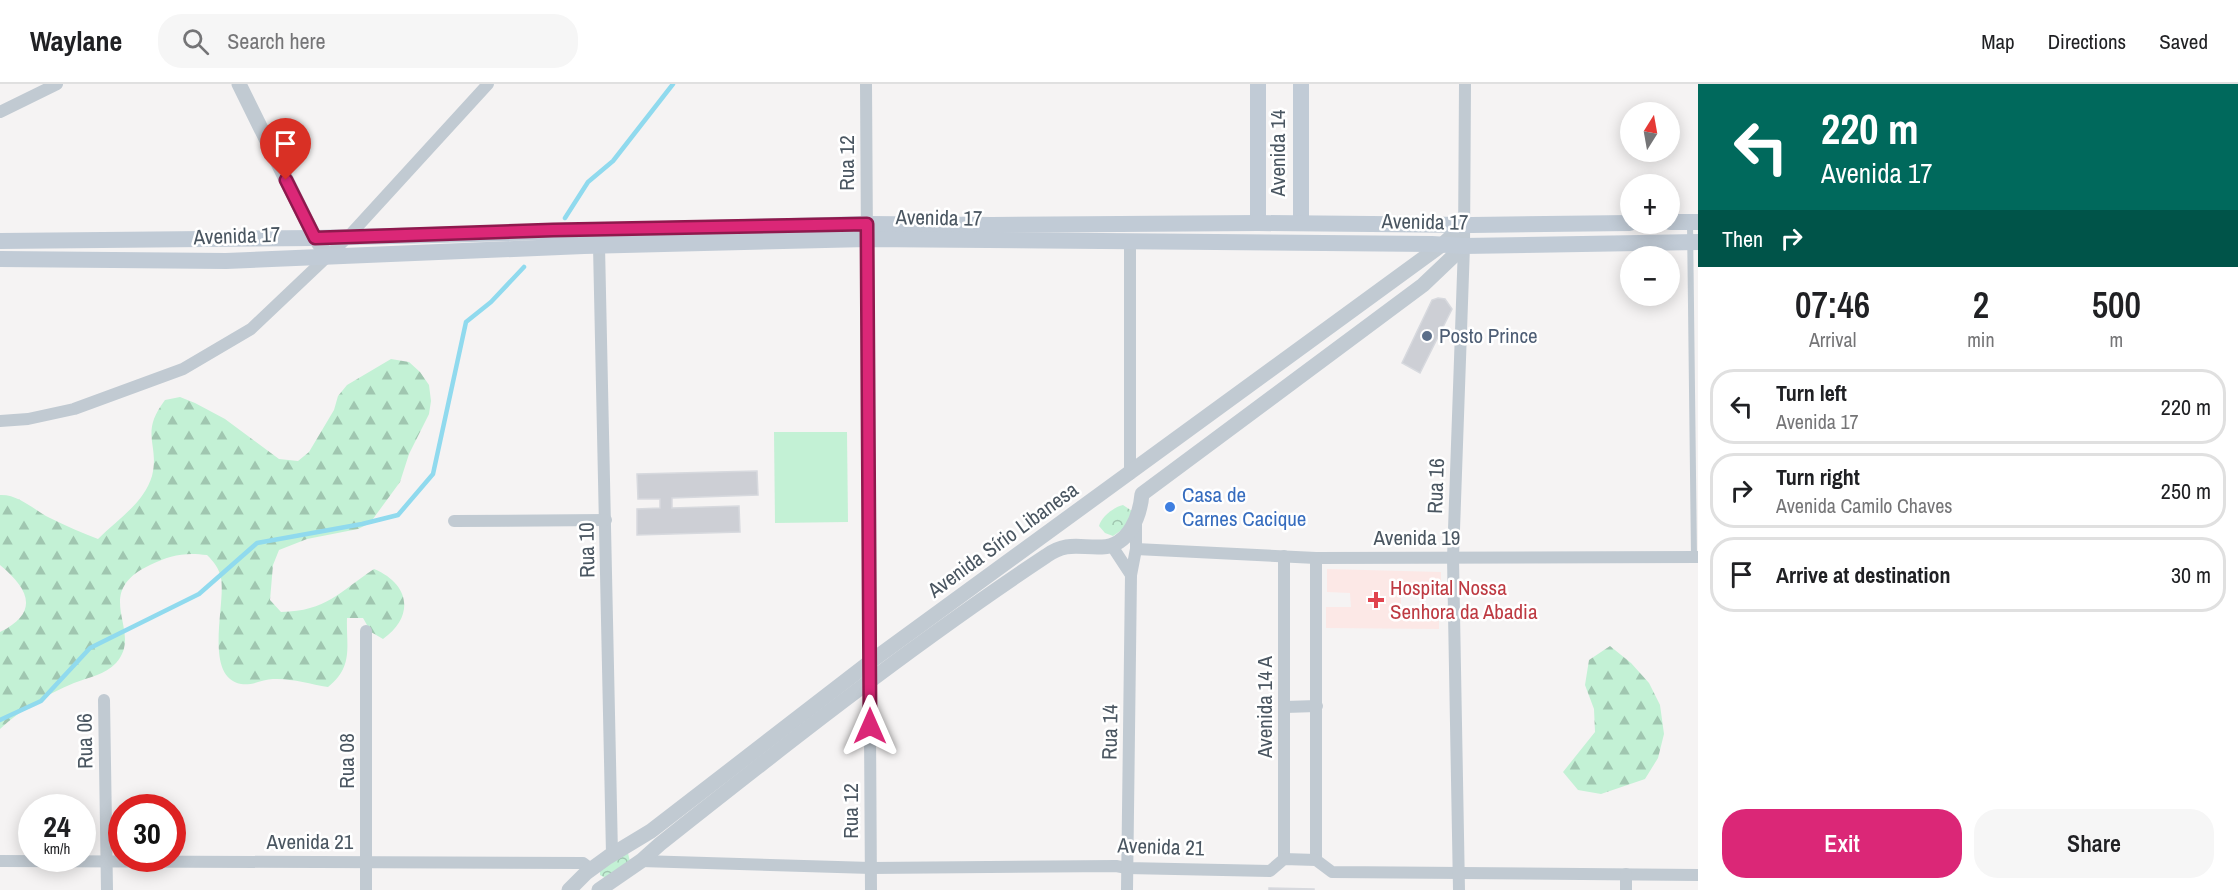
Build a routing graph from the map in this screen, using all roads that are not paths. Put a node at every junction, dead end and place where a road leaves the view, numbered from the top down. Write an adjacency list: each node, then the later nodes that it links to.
1 (57, 84): 8 (street)
2 (239, 84): 16 (street)
3 (488, 84): 15 (street)
4 (866, 84): 14 (street, Rua 12)
5 (1258, 84): 11 (main road, Avenida 14)
6 (1301, 84): 12 (main road, Avenida 14)
7 (1465, 84): 13 (street, Rua 16)
8 (0, 112)
9 (1620, 222): 13 (main road, Avenida 17)
10 (1694, 222): 20 (lane)
11 (1258, 223): 12 (main road, Avenida 17); 14 (main road, Avenida 17)
12 (1301, 223): 13 (main road, Avenida 17)
13 (1464, 225): 21 (street, Avenida Sírio Libanesa); 22 (street, Rua 16)
14 (867, 231): 17 (main road, Avenida 17); 19 (main road, Avenida 17); 41 (street, Rua 12)
15 (348, 237): 16 (main road, Avenida 17); 17 (main road, Avenida 17); 23 (street)
16 (315, 238): 18 (main road, Avenida 17); 23 (street)
17 (597, 239): 23 (main road, Avenida 17); 29 (street, Rua 10)
18 (5, 241): 24 (main road)
19 (1130, 242): 21 (main road, Avenida 17); 26 (street)
20 (1694, 242): 22 (main road, Avenida 17); 36 (lane)
21 (1443, 244): 22 (main road, Avenida 17); 26 (street, Avenida Sírio Libanesa)
22 (1464, 246): 27 (street); 38 (street, Rua 16)
23 (327, 255): 24 (main road, Avenida 17); 25 (street)
24 (5, 259)
25 (0, 421)
26 (1130, 474): 27 (street); 28 (street, Avenida Sírio Libanesa)
27 (1142, 494): 31 (street)
28 (1073, 514): 32 (street); 41 (street, Avenida Sírio Libanesa)
29 (606, 520): 30 (street); 47 (street, Rua 10)
30 (454, 521)
31 (1136, 524): 33 (street); 34 (street, Rua 14)
32 (1083, 545): 33 (street, Avenida Sírio Libanesa); 42 (street, Avenida Sírio Libanesa)
33 (1112, 546): 39 (street)
34 (1136, 549): 35 (street, Avenida 19); 39 (street, Rua 14)
35 (1284, 556): 37 (street, Avenida 19); 45 (street, Avenida 14 A)
36 (1696, 557): 38 (street, Avenida 19)
37 (1317, 558): 38 (street, Avenida 19); 44 (street)
38 (1453, 558): 57 (street, Rua 16)
39 (1131, 575): 55 (street, Rua 14)
40 (366, 631): 53 (street, Rua 08)
41 (870, 662): 42 (street, Rua 12); 46 (street, Avenida Sírio Libanesa)
42 (870, 679): 52 (street, Avenida Sírio Libanesa); 54 (street, Rua 12)
43 (104, 700): 51 (street, Rua 06)
44 (1317, 706): 45 (street); 49 (street)
45 (1286, 707): 48 (street, Avenida 14 A)
46 (629, 843): 47 (street, Avenida Sírio Libanesa); 52 (street)
47 (612, 854): 56 (street, Avenida Sírio Libanesa)
48 (1284, 859): 49 (street, Avenida 21); 55 (street, Avenida 21)
49 (1316, 860): 57 (street, Avenida 21)
50 (0, 861): 51 (street, Avenida 21)
51 (106, 861): 53 (street, Avenida 21); 61 (street, Rua 06)
52 (641, 861): 54 (street, Avenida 21); 60 (street, Avenida Sírio Libanesa)
53 (366, 864): 56 (street, Avenida 21); 62 (street, Rua 08)
54 (871, 868): 55 (street, Avenida 21); 64 (street, Rua 12)
55 (1127, 868): 65 (street, Rua 14)
56 (591, 869): 60 (street); 63 (street, Avenida Sírio Libanesa)
57 (1459, 873): 58 (street, Avenida 21); 66 (street, Rua 16)
58 (1626, 874): 59 (street, Avenida 21); 67 (street)
59 (1698, 875)
60 (604, 889)
61 (106, 890)
62 (366, 890)
63 (569, 890)
64 (871, 890)
65 (1127, 890)
66 (1459, 890)
67 (1626, 890)

